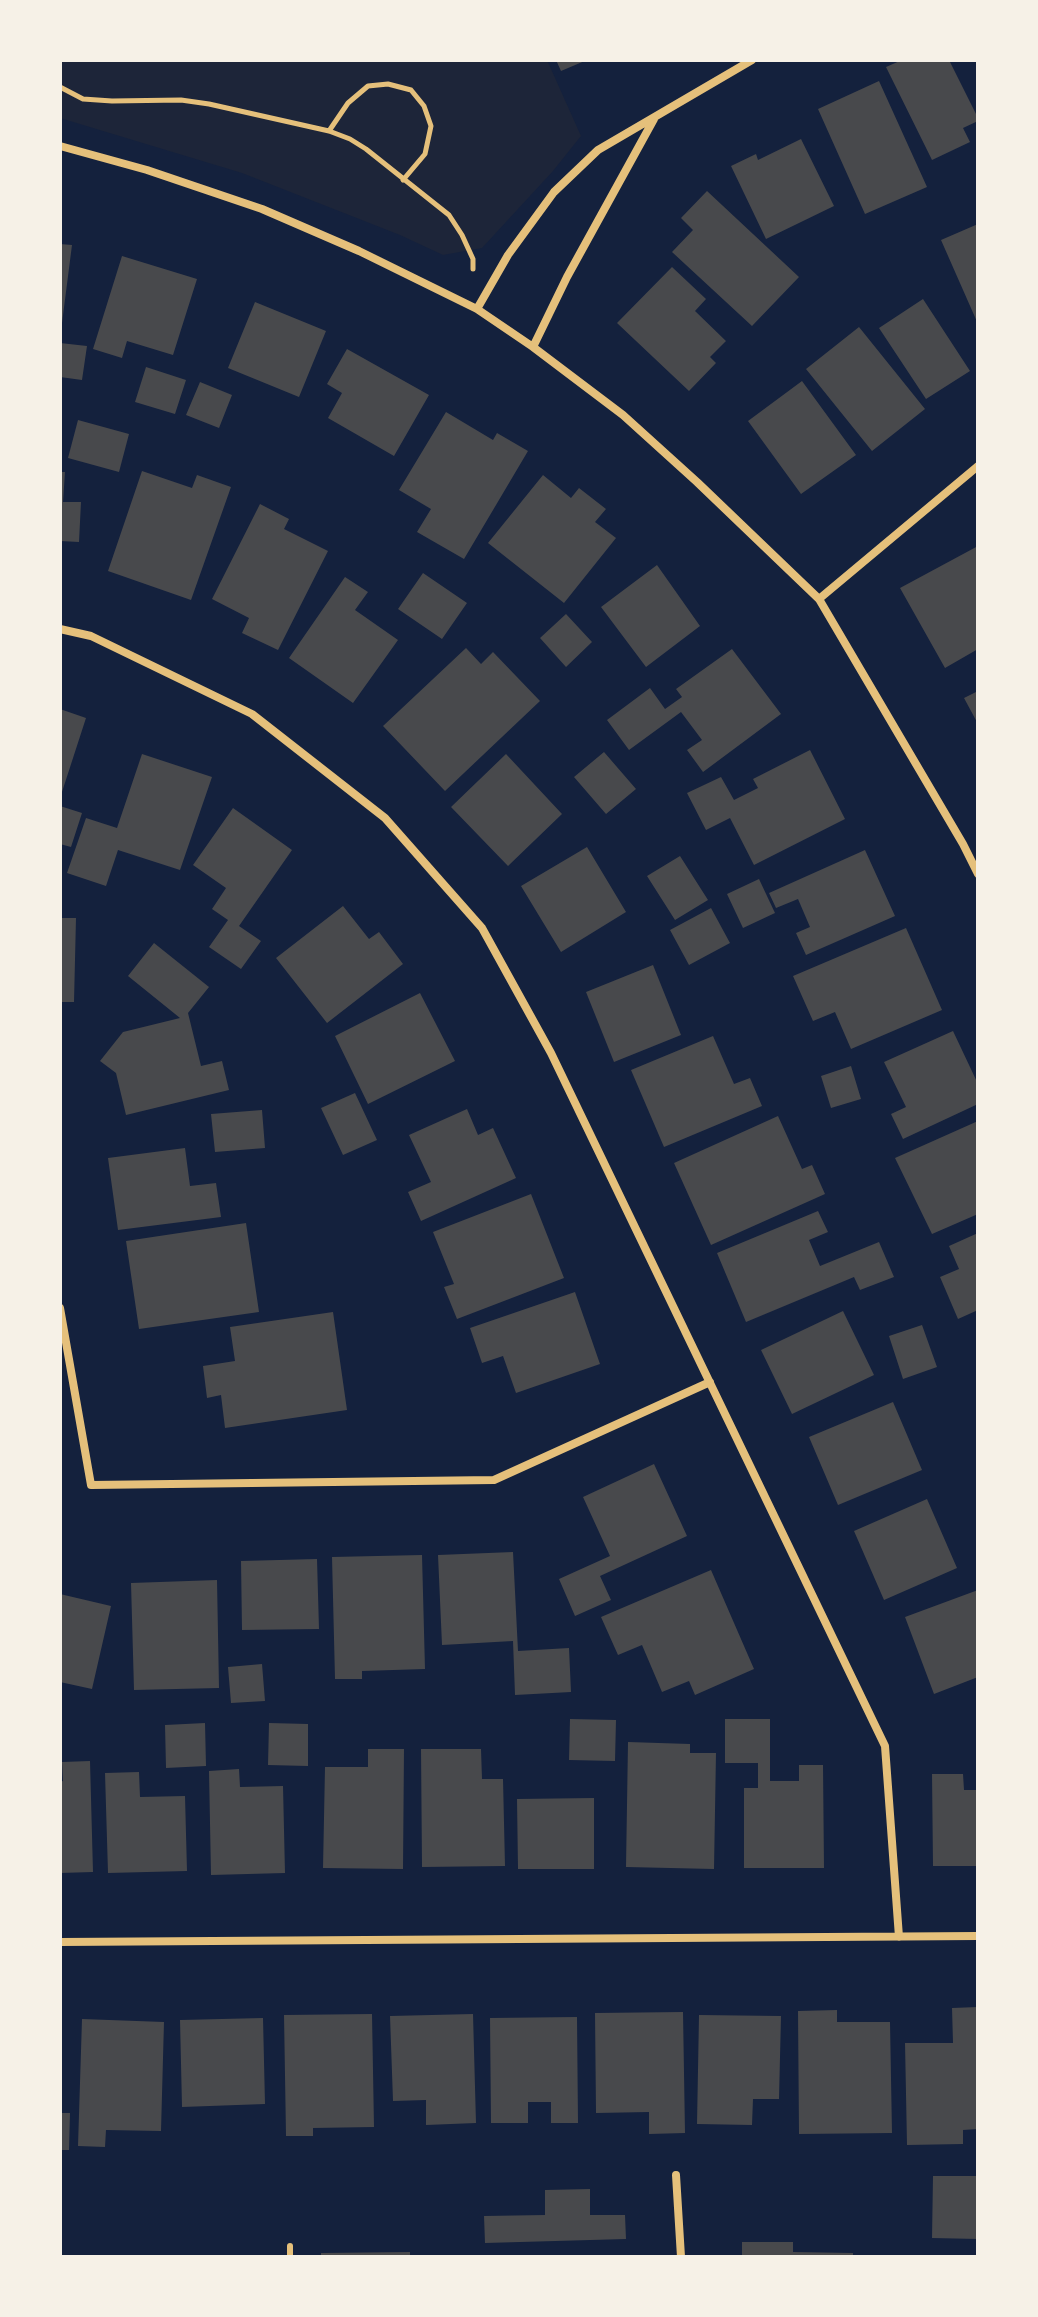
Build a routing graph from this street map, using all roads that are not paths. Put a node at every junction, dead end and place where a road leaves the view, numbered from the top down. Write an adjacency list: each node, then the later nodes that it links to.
1 (752, 60): 2 (street)
2 (655, 119): 4 (street); 5 (street)
3 (60, 146): 4 (street)
4 (477, 309): 5 (street)
5 (533, 347): 7 (street)
6 (978, 466): 7 (street)
7 (819, 599): 9 (street)
8 (60, 629): 11 (street)
9 (978, 874)
10 (60, 1308): 11 (street)
11 (710, 1382): 13 (street)
12 (978, 1936): 13 (street)
13 (899, 1937): 14 (street)
14 (60, 1942)
15 (676, 2175): 18 (street)
16 (290, 2246): 17 (lane)
17 (290, 2257)
18 (681, 2257)

